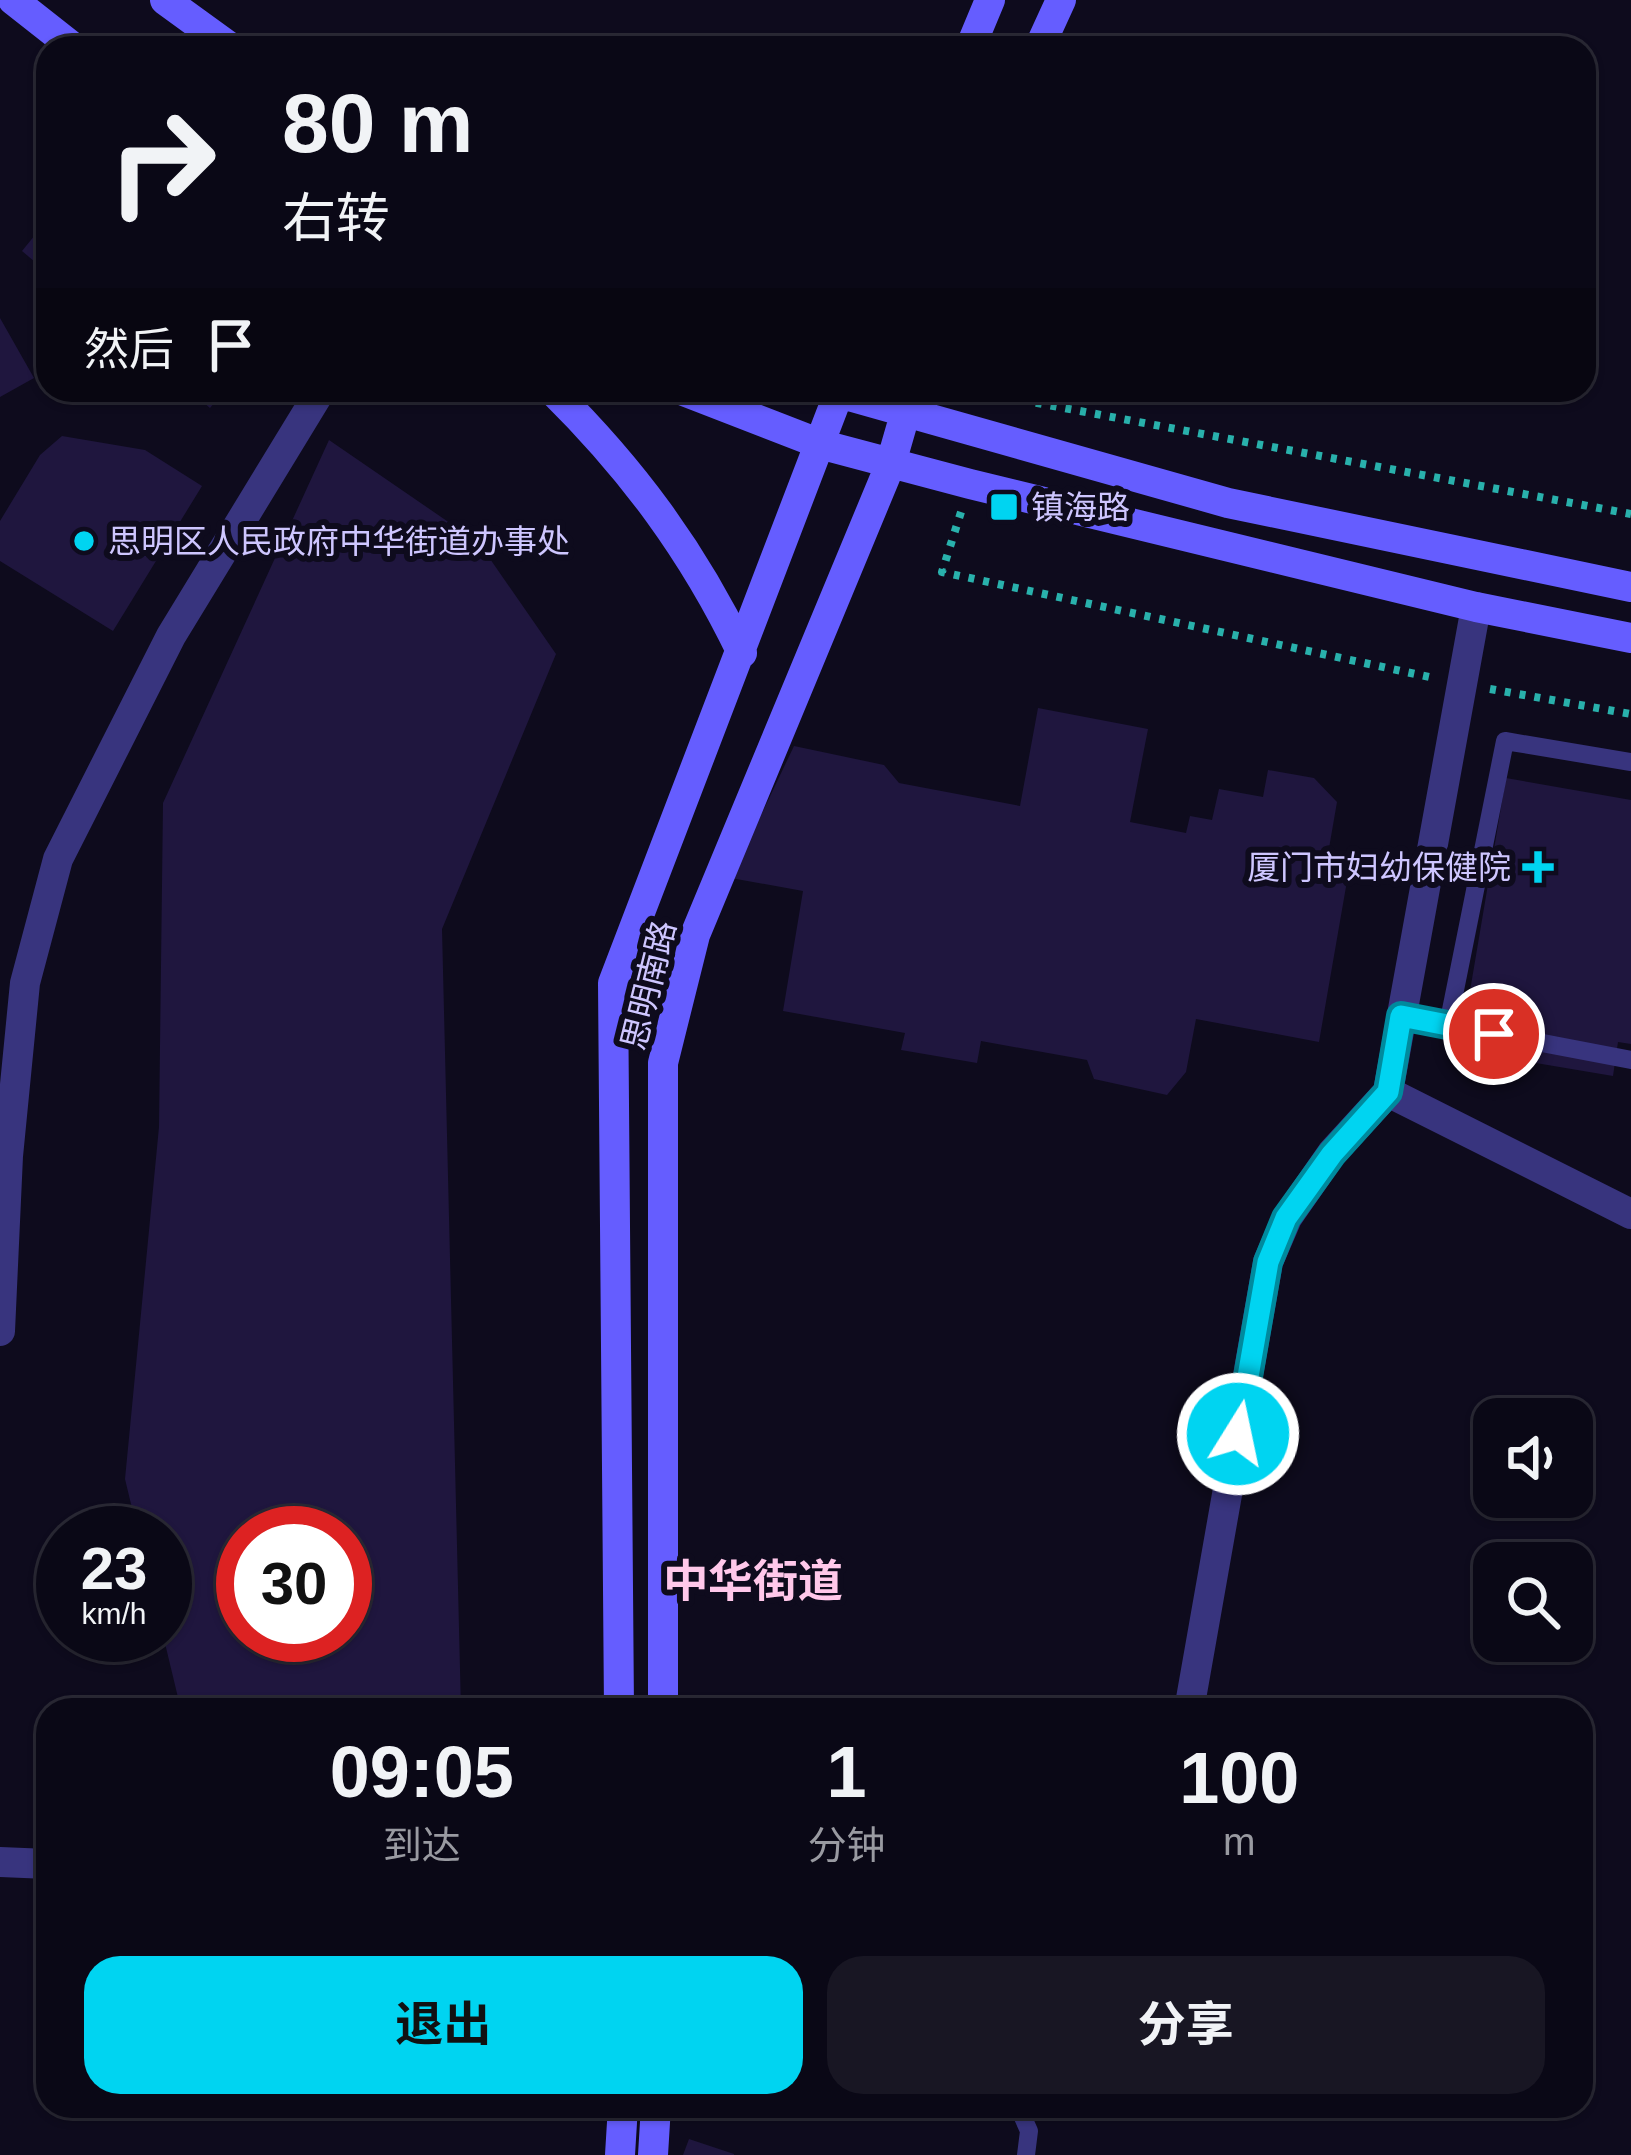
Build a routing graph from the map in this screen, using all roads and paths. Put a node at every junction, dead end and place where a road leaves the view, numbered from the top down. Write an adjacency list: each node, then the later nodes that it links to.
1 (13, 0): 5 (main road)
2 (165, 0): 6 (main road)
3 (990, 0): 7 (main road)
4 (1060, 0): 8 (main road)
5 (59, 36)
6 (214, 36)
7 (975, 36)
8 (1045, 36)
9 (314, 402): 31 (street)
10 (564, 402): 23 (main road)
11 (712, 402): 16 (main road)
12 (833, 402): 16 (main road, 思明南路)
13 (908, 402): 17 (main road, 思明南路)
14 (911, 402): 20 (main road)
15 (1032, 402): 19 (path)
16 (823, 445): 17 (main road); 23 (main road, 思明南路)
17 (891, 464): 18 (main road); 35 (main road, 思明南路)
18 (970, 484): 21 (main road); 24 (path)
19 (1631, 514)
20 (1631, 587)
21 (1476, 607): 22 (main road); 24 (street)
22 (1631, 638)
23 (742, 653): 34 (main road, 思明南路)
24 (1462, 683): 25 (path); 27 (street)
25 (1631, 714)
26 (1631, 762): 28 (lane)
27 (1401, 1016): 28 (lane); 30 (street)
28 (1448, 1025): 29 (lane)
29 (1631, 1060)
30 (1388, 1092): 32 (street); 36 (street)
31 (4, 1154): 33 (street)
32 (1631, 1214)
33 (0, 1331)
34 (619, 1698)
35 (663, 1698)
36 (1191, 1698)
37 (0, 1862): 38 (street)
38 (36, 1864)
39 (622, 2118): 42 (main road)
40 (655, 2118): 43 (main road)
41 (1024, 2118): 44 (lane)
42 (620, 2155)
43 (653, 2155)
44 (1026, 2155)

